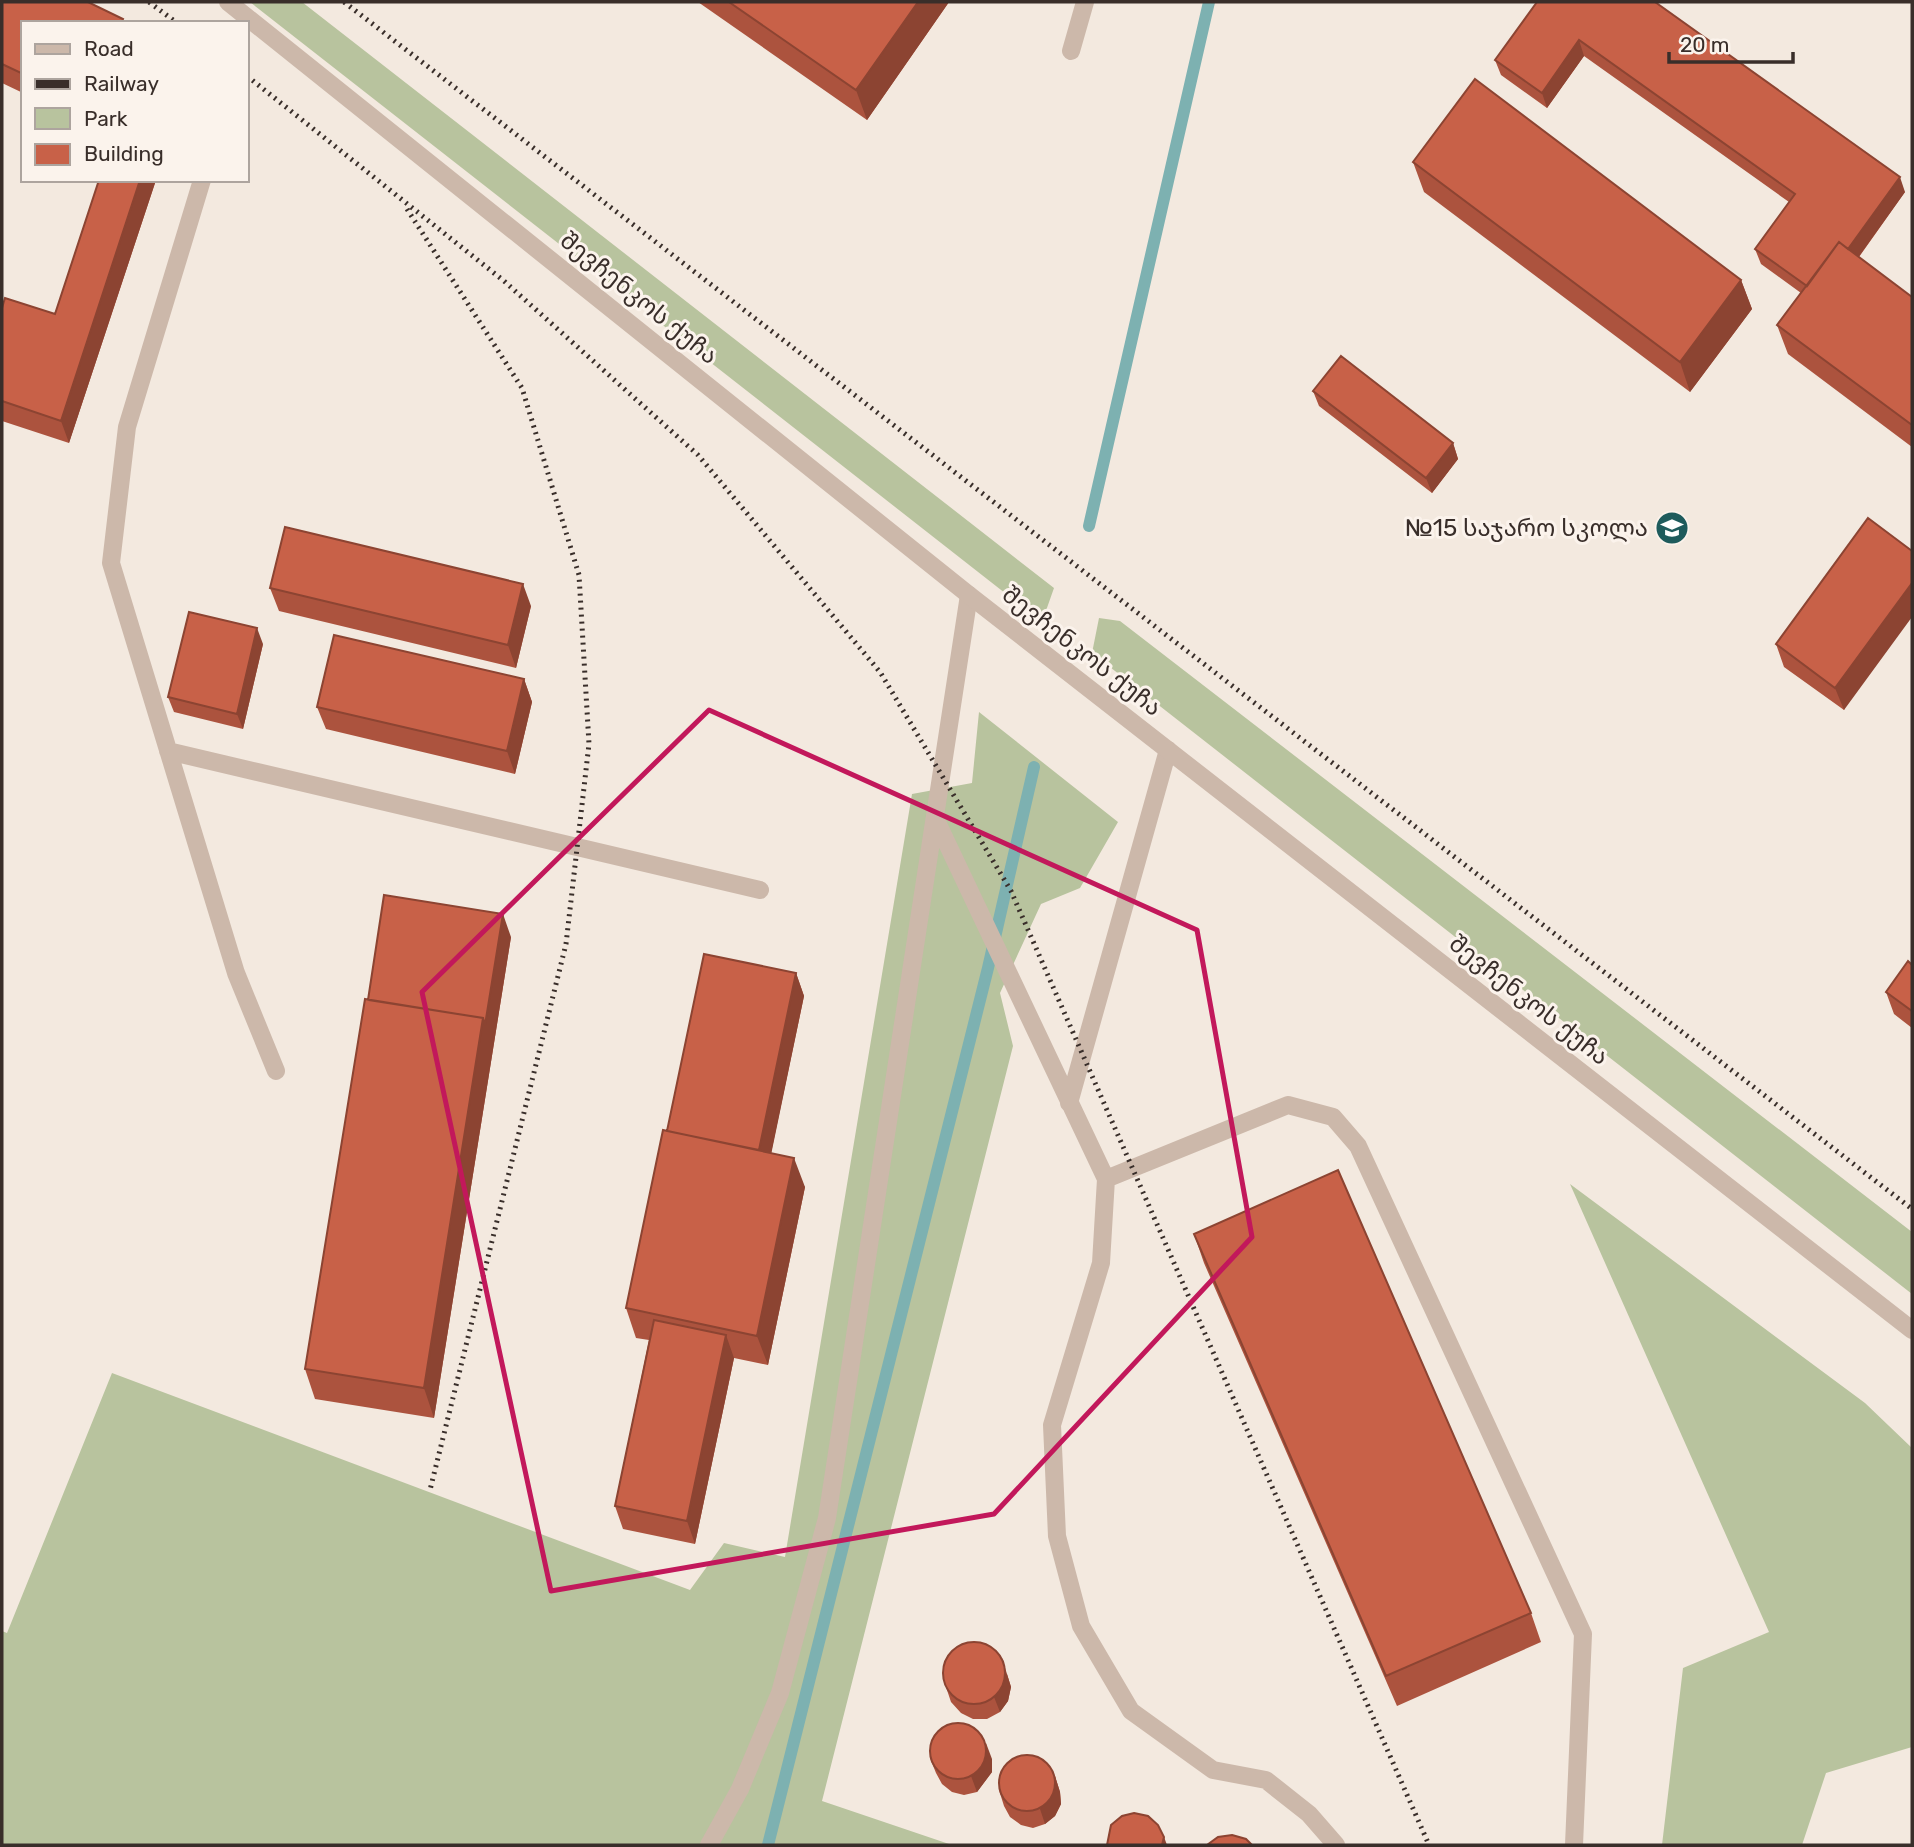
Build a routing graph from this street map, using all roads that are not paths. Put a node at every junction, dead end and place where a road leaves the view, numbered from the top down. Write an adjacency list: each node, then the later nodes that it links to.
1 (228, 2): 3 (street, შევჩენკოს ქუჩა)
2 (1085, 2): 5 (street)
3 (247, 21)
4 (248, 22): 7 (street, შევჩენკოს ქუჩა)
5 (1071, 51)
6 (201, 182): 9 (street)
7 (969, 595): 8 (street, შევჩენკოს ქუჩა); 10 (street)
8 (1168, 750): 13 (street); 15 (street, შევჩენკოს ქუჩა)
9 (168, 751): 11 (street); 12 (street)
10 (935, 818): 13 (street); 16 (street)
11 (760, 890)
12 (276, 1071)
13 (1069, 1102): 14 (street)
14 (1106, 1179): 17 (street); 18 (street)
15 (1912, 1330)
16 (709, 1845)
17 (1336, 1845)
18 (1574, 1845)

